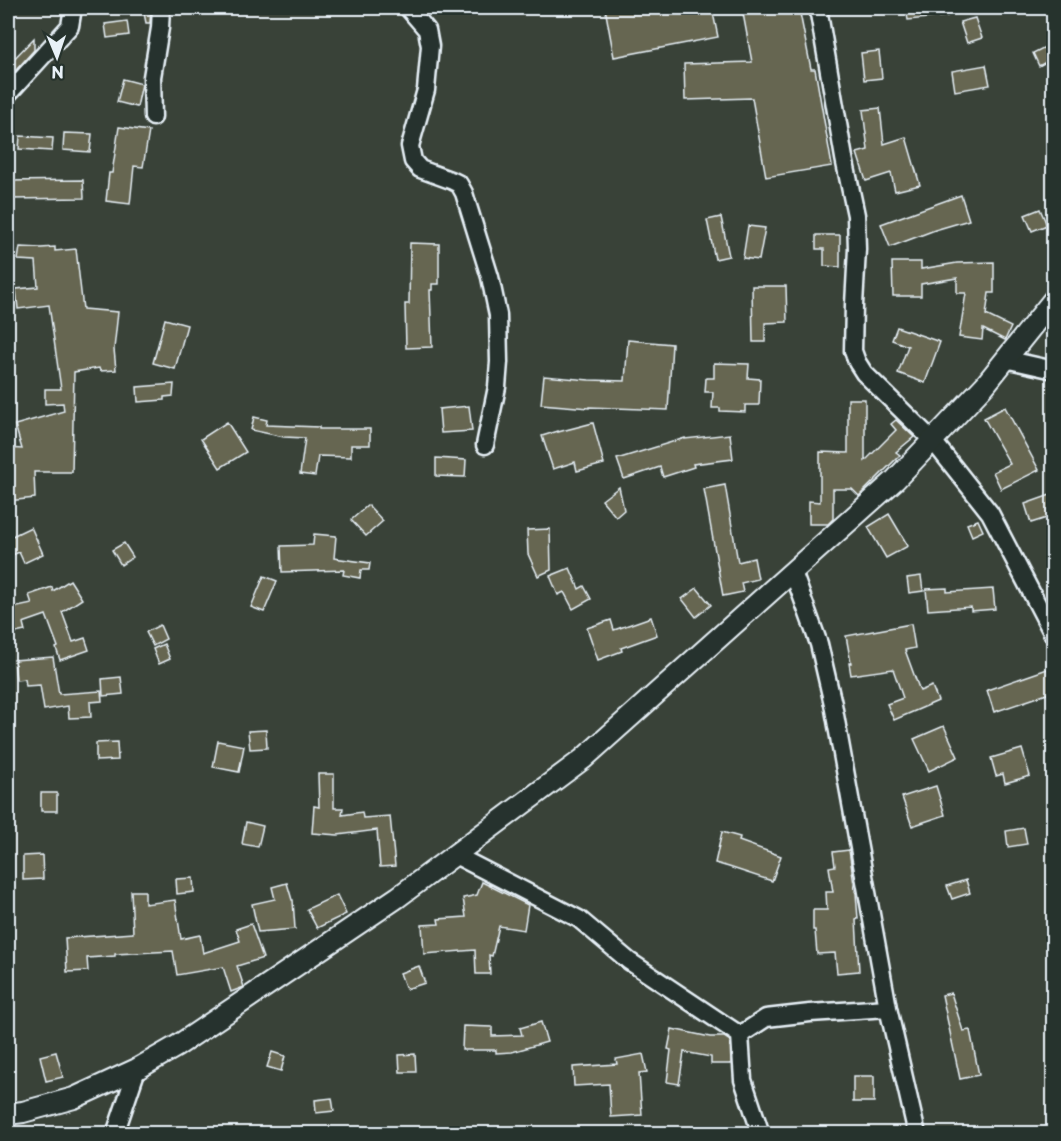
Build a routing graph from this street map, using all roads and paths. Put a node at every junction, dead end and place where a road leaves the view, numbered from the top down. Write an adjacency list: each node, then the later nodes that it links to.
1 (74, 8): 5 (street)
2 (161, 8): 6 (street)
3 (408, 8): 11 (street)
4 (818, 8): 10 (street)
5 (8, 94)
6 (153, 117)
7 (1053, 299): 8 (street)
8 (1005, 359): 9 (street); 10 (street)
9 (1053, 370)
10 (933, 441): 12 (street); 13 (street)
11 (485, 444)
12 (793, 572): 14 (street); 15 (street)
13 (1053, 636)
14 (455, 855): 16 (street); 17 (street)
15 (888, 1008): 16 (street); 21 (street)
16 (740, 1035): 20 (street)
17 (137, 1070): 18 (street); 19 (street)
18 (8, 1114)
19 (115, 1134)
20 (761, 1134)
21 (917, 1134)

